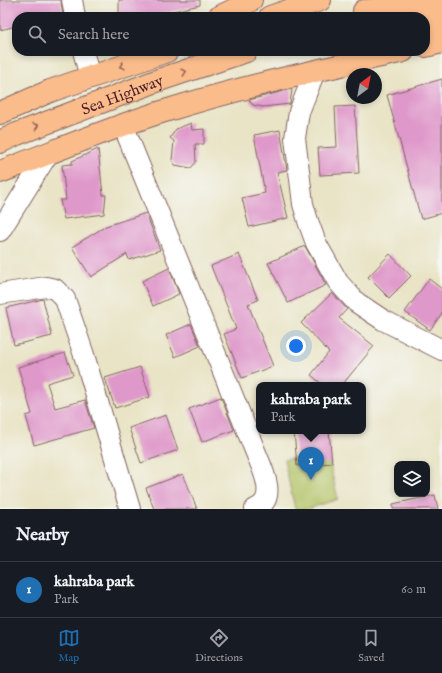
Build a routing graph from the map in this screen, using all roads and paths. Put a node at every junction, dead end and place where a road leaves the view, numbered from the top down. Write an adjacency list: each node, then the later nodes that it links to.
1 (72, 0): 6 (street)
2 (251, 0): 7 (main road)
3 (320, 0): 8 (main road)
4 (395, 0): 9 (main road)
5 (438, 7): 10 (main road); 11 (main road)
6 (74, 12)
7 (229, 12)
8 (285, 12)
9 (361, 12)
10 (370, 12)
11 (436, 43)
12 (84, 56): 17 (street)
13 (151, 56): 17 (main road, Sea Highway, one-way to 17)
14 (231, 56): 20 (main road, Sea Highway, one-way to 14)
15 (381, 56): 16 (main road)
16 (315, 71): 19 (main road); 25 (street)
17 (90, 77): 18 (main road, Sea Highway)
18 (0, 113)
19 (124, 125): 21 (main road); 27 (street)
20 (0, 142)
21 (48, 154): 22 (main road); 23 (street)
22 (0, 172)
23 (0, 231)
24 (0, 294): 26 (street)
25 (442, 350)
26 (130, 509)
27 (255, 509)

